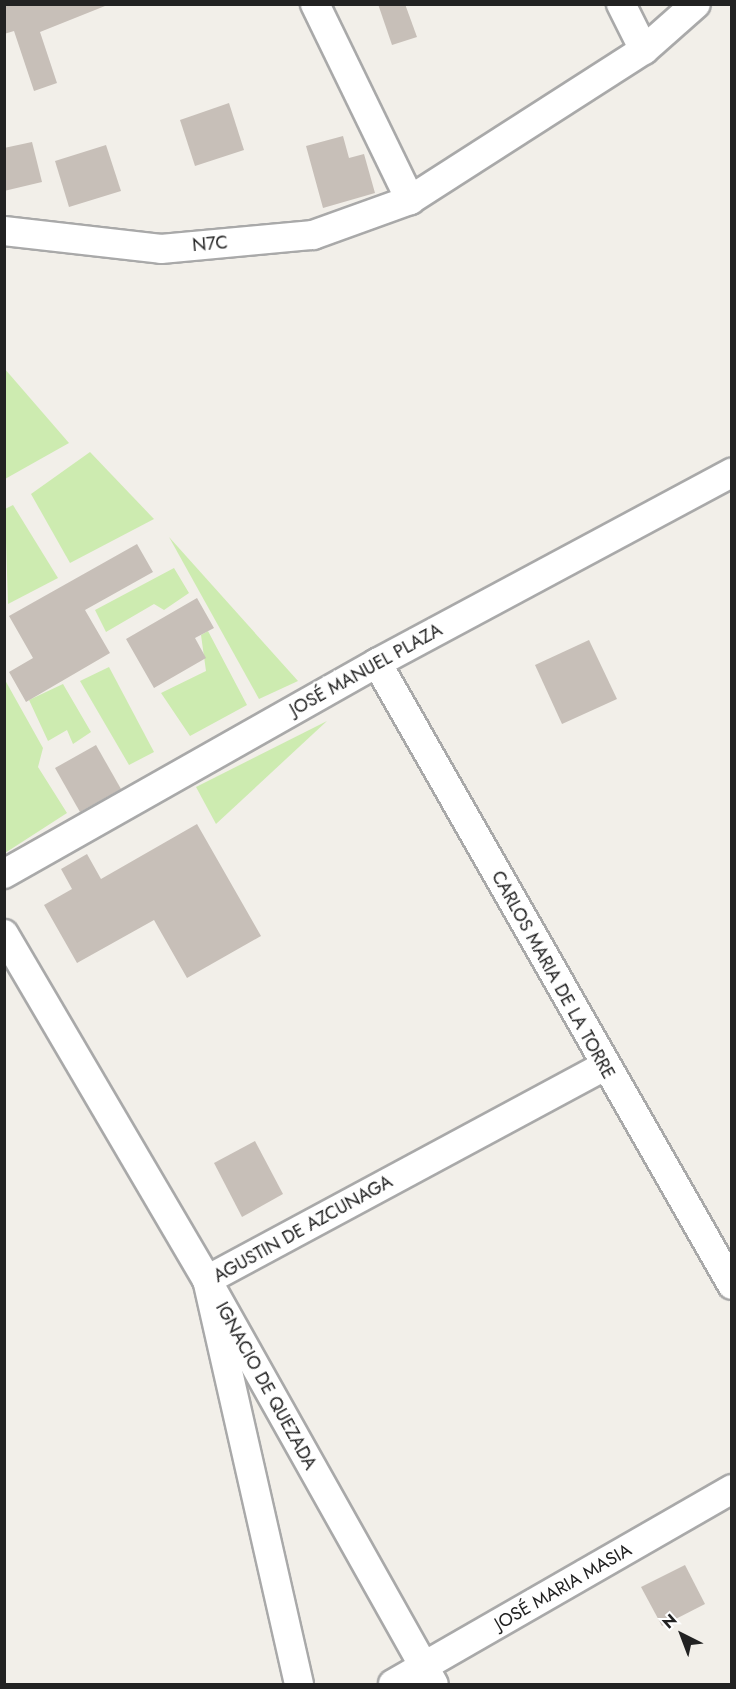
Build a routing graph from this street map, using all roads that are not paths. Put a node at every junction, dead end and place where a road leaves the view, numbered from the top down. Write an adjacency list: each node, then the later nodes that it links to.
1 (315, 4): 5 (street)
2 (621, 4): 4 (street)
3 (696, 4): 4 (street, N7C)
4 (644, 50): 5 (street, N7C)
5 (410, 200): 6 (street, N7C)
6 (4, 231)
7 (732, 474): 8 (street, JOSÉ MANUEL PLAZA)
8 (377, 663): 9 (street, JOSÉ MANUEL PLAZA); 11 (street, CARLOS MARIA DE LA TORRE)
9 (4, 874)
10 (4, 934): 12 (street, IGNACIO DE QUEZADA)
11 (604, 1066): 12 (street, AGUSTIN DE AZCUNAGA); 13 (street, CARLOS MARIA DE LA TORRE)
12 (207, 1280): 15 (street, IGNACIO DE QUEZADA); 16 (street, AGUSTIN DE AZCUNAGA)
13 (732, 1286)
14 (732, 1489): 15 (street, JOSÉ MARIA MASIA)
15 (429, 1676): 17 (street, JOSÉ MARIA MASIA)
16 (299, 1684)
17 (393, 1684)

